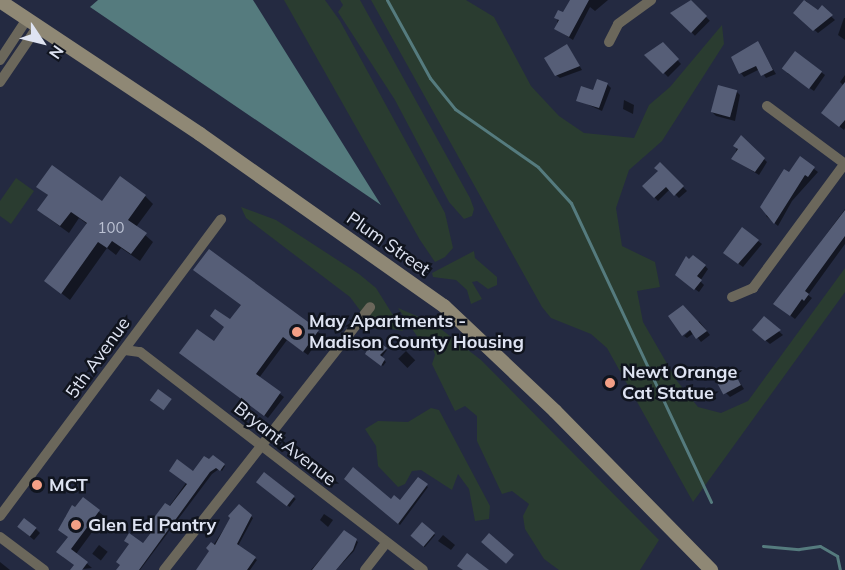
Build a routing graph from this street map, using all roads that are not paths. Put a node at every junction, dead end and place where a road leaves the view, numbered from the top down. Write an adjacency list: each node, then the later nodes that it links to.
1 (651, 0): 4 (street)
2 (0, 1): 3 (main road, Plum Street)
3 (33, 22): 5 (street); 6 (street); 21 (main road, Plum Street)
4 (609, 42)
5 (0, 60)
6 (0, 82)
7 (767, 106): 8 (street)
8 (845, 164): 10 (street)
9 (221, 219): 12 (street, 5th Avenue)
10 (732, 297)
11 (370, 307): 13 (street)
12 (125, 350): 13 (street, Bryant Avenue); 14 (street, 5th Avenue)
13 (260, 447): 16 (street, Bryant Avenue); 18 (street)
14 (0, 516)
15 (0, 537): 17 (street)
16 (386, 543): 19 (street); 20 (street, Bryant Avenue)
17 (44, 570)
18 (164, 570)
19 (364, 570)
20 (423, 570)
21 (711, 570)

